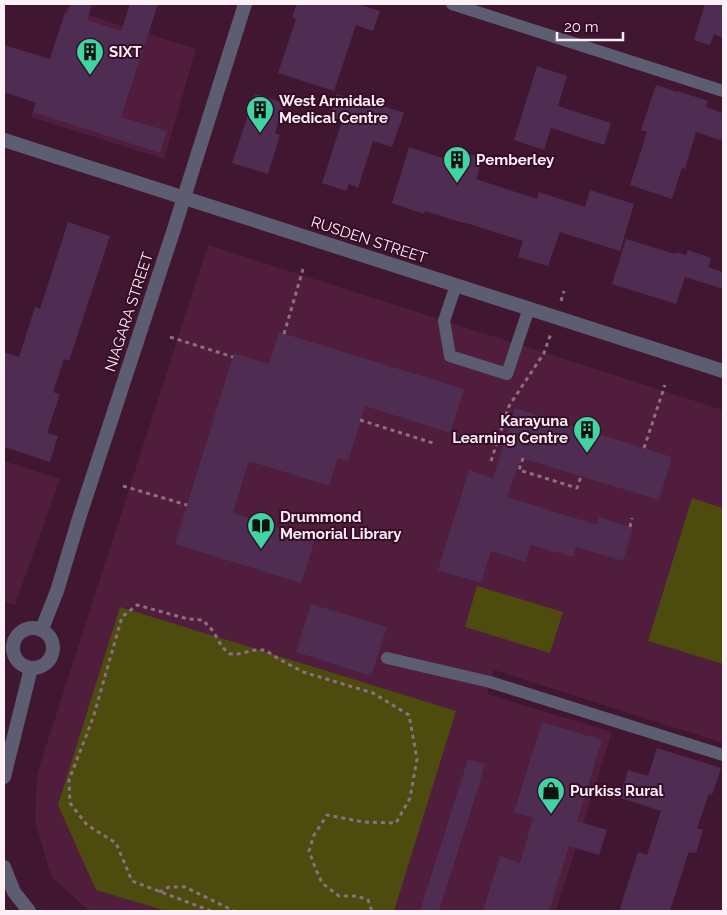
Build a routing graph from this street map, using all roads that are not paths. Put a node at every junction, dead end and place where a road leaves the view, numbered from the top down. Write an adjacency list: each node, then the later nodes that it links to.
1 (245, 4): 5 (street, NIAGARA STREET)
2 (452, 4): 3 (lane)
3 (723, 91)
4 (4, 140): 5 (street, RUSDEN STREET)
5 (184, 197): 6 (street, RUSDEN STREET); 9 (street, NIAGARA STREET)
6 (456, 285): 7 (street, RUSDEN STREET); 7 (lane)
7 (529, 308): 8 (street, RUSDEN STREET)
8 (723, 371)
9 (42, 629): 10 (street); 12 (street)
10 (9, 638): 12 (street)
11 (387, 658): 13 (lane)
12 (31, 668): 14 (street)
13 (723, 754)
14 (4, 777)
15 (4, 867): 16 (street)
16 (29, 911)

